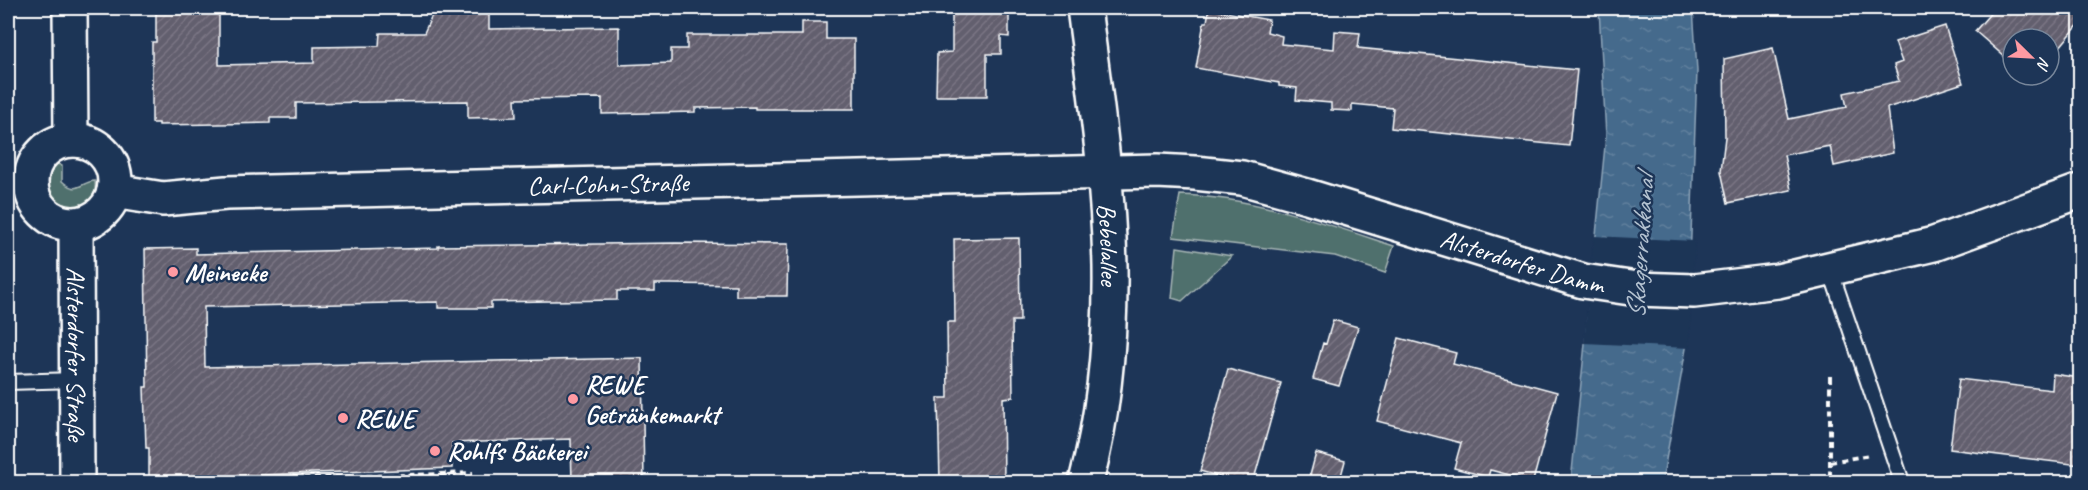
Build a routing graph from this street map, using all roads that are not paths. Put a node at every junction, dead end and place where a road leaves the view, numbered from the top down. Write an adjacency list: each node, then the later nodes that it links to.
1 (70, 8): 3 (street)
2 (1084, 8): 4 (street, Bebelallee)
3 (71, 140): 5 (street); 7 (street)
4 (1104, 172): 7 (street, Carl-Cohn-Straße); 9 (street, Alsterdorfer Damm); 13 (street, Bebelallee)
5 (19, 178): 8 (street)
6 (2080, 191): 9 (street, Alsterdorfer Damm)
7 (114, 192): 8 (street)
8 (75, 225): 10 (street, Alsterdorfer Straße)
9 (1830, 269): 14 (lane)
10 (76, 380): 11 (lane); 12 (street, Alsterdorfer Straße)
11 (8, 382)
12 (77, 483)
13 (1086, 483)
14 (1902, 483)

